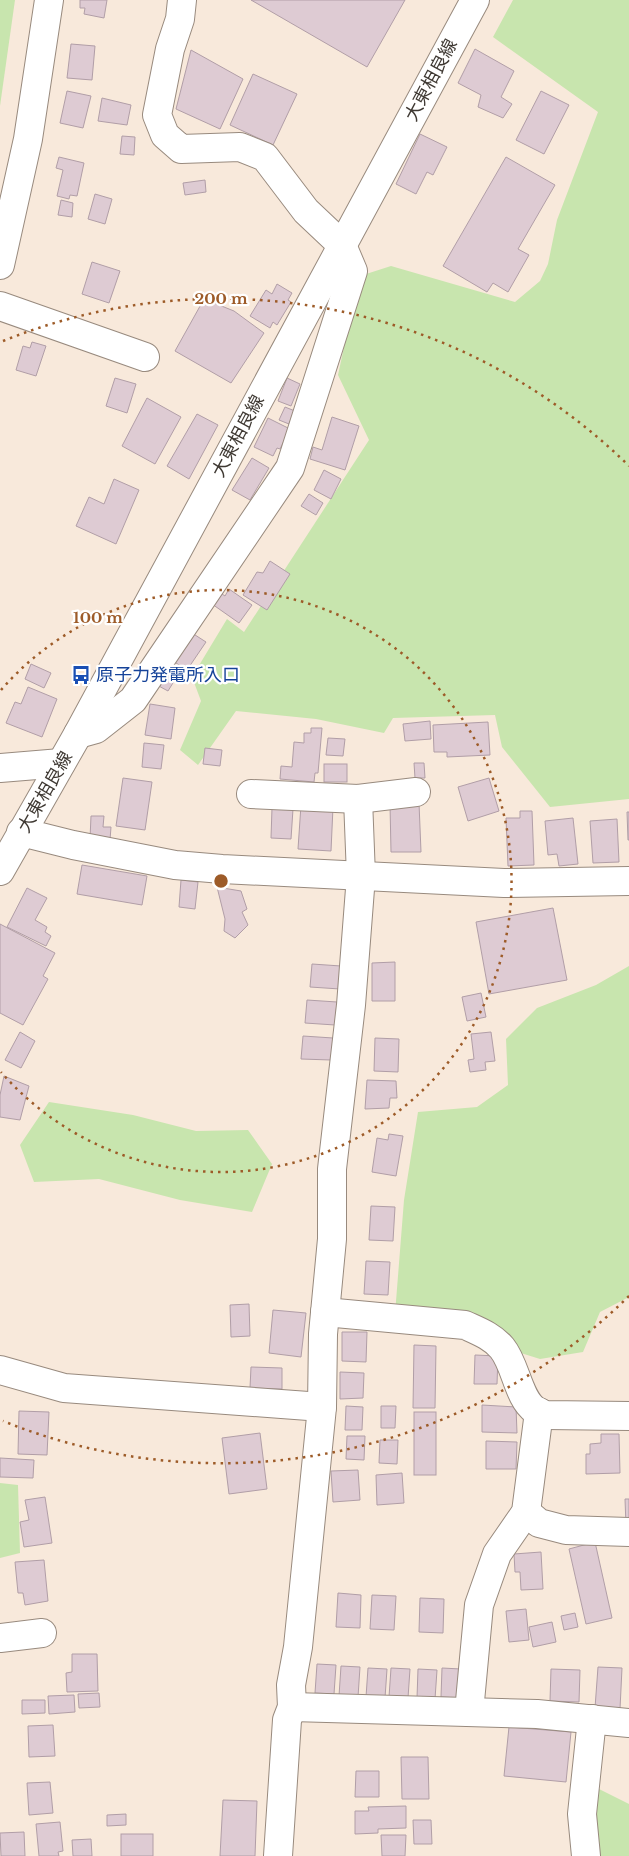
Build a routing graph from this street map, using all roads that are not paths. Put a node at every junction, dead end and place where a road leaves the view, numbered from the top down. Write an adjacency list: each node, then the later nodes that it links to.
1 (49, 0): 5 (street)
2 (182, 0): 4 (street)
3 (475, 0): 4 (street, 大東相良線)
4 (342, 245): 8 (street, 大東相良線); 8 (street)
5 (0, 265)
6 (0, 306): 7 (street)
7 (145, 357)
8 (78, 734): 9 (street, 大東相良線)
9 (61, 763): 10 (street); 14 (street, 大東相良線)
10 (0, 768)
11 (416, 792): 13 (street)
12 (251, 794): 13 (street)
13 (358, 799): 16 (street)
14 (21, 832): 15 (street, 大東相良線); 16 (street)
15 (0, 871)
16 (360, 876): 17 (street); 18 (street)
17 (629, 881)
18 (325, 1312): 20 (street); 21 (street)
19 (0, 1370): 20 (street)
20 (322, 1407): 27 (street)
21 (539, 1412): 22 (street); 23 (street)
22 (629, 1416)
23 (526, 1512): 24 (street); 28 (street)
24 (629, 1532)
25 (42, 1633): 26 (street)
26 (0, 1638)
27 (292, 1707): 28 (street); 31 (street)
28 (469, 1712): 29 (street)
29 (592, 1719): 30 (street); 32 (street)
30 (629, 1723)
31 (278, 1856)
32 (586, 1856)

